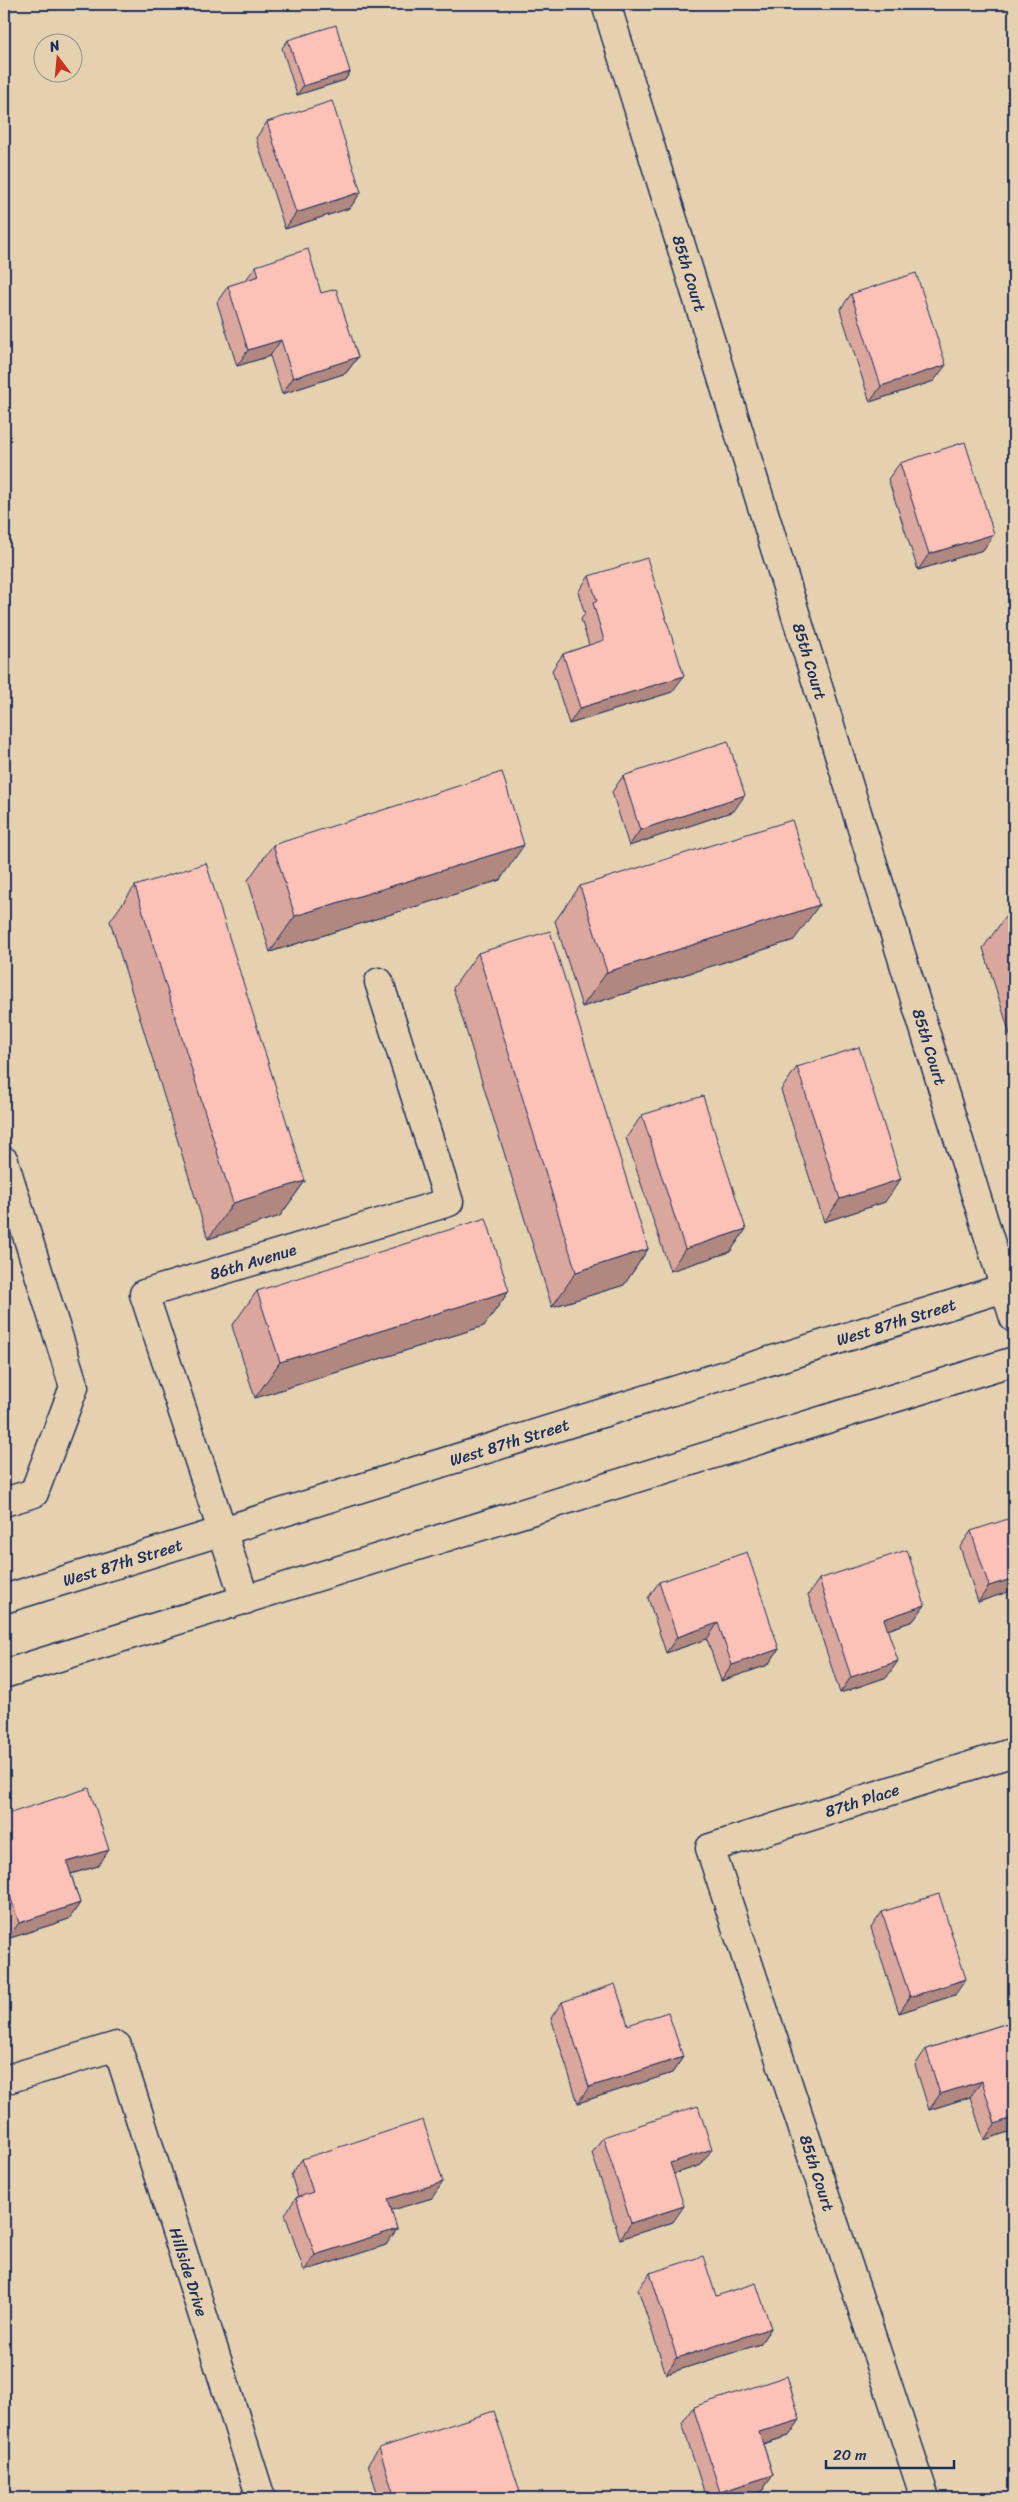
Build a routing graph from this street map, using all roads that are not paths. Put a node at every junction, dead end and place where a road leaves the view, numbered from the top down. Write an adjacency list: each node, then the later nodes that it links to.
1 (606, 4): 4 (street, 85th Court)
2 (379, 982): 8 (street, 86th Avenue)
3 (4, 1161): 7 (street)
4 (1010, 1286): 5 (street, 85th Court); 8 (street, West 87th Street)
5 (1014, 1318)
6 (1014, 1361): 10 (street)
7 (4, 1502)
8 (224, 1531): 9 (street, West 87th Street); 10 (street, 86th Avenue)
9 (4, 1599)
10 (245, 1600): 11 (street)
11 (4, 1674)
12 (1014, 1752): 13 (street, 87th Place)
13 (710, 1848): 16 (street, 85th Court)
14 (4, 2080): 15 (street, Hillside Drive)
15 (261, 2498)
16 (924, 2498)

